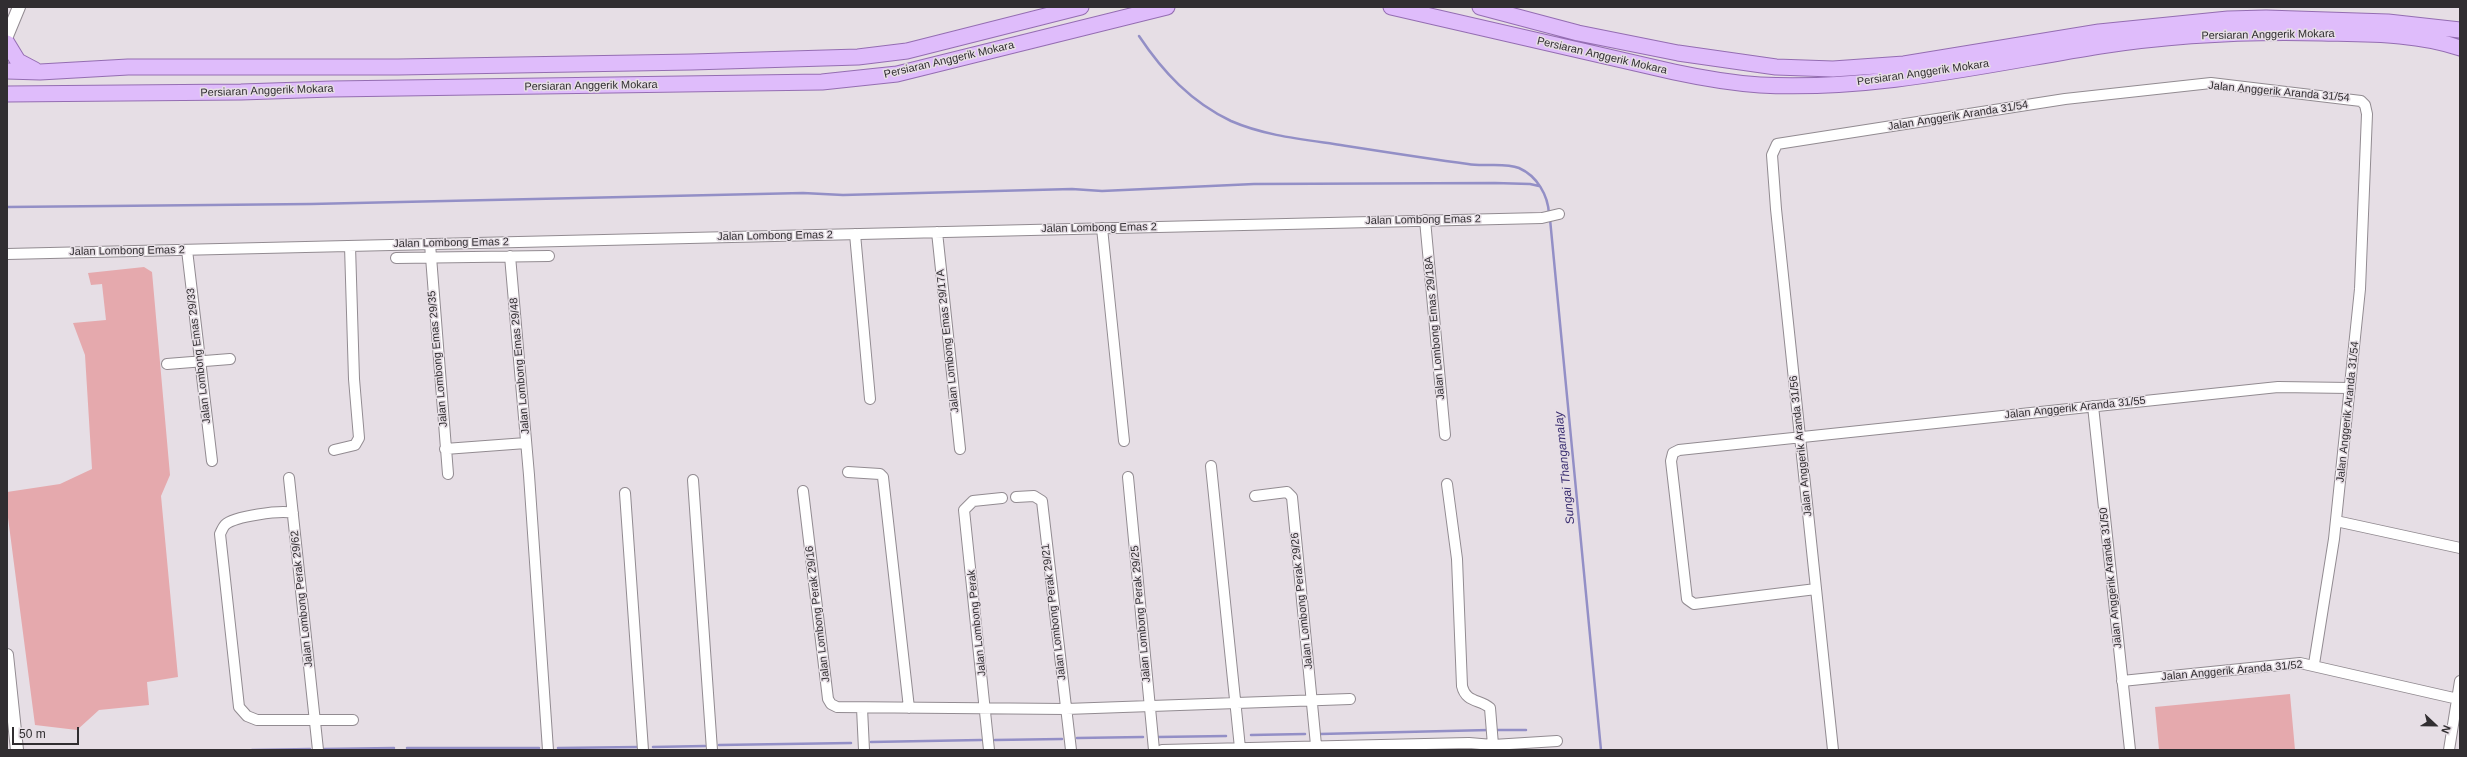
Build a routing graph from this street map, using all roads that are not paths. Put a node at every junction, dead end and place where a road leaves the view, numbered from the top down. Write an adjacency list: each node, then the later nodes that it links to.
1 (19, 7): 7 (street)
2 (1081, 7): 11 (main road, Persiaran Anggerik Mokara)
3 (1167, 7): 13 (main road, Persiaran Anggerik Mokara)
4 (1391, 7): 9 (main road, Persiaran Anggerik Mokara)
5 (1480, 7): 6 (main road, Persiaran Anggerik Mokara)
6 (2460, 30)
7 (7, 36)
8 (7, 43): 11 (main road)
9 (2460, 48)
10 (7, 71): 11 (main road, Persiaran Anggerik Mokara)
11 (40, 72)
12 (7, 94): 13 (main road, Persiaran Anggerik Mokara)
13 (36, 95): 14 (main road)
14 (7, 99)
15 (1777, 144): 32 (street, Jalan Anggerik Aranda 31/54); 36 (street, Jalan Anggerik Aranda 31/56)
16 (1559, 214): 17 (street, Jalan Lombong Emas 2)
17 (1425, 220): 18 (street, Jalan Lombong Emas 2); 35 (street, Jalan Lombong Emas 29/18A)
18 (1102, 228): 19 (street, Jalan Lombong Emas 2); 37 (street)
19 (937, 232): 20 (street, Jalan Lombong Emas 2); 40 (street, Jalan Lombong Emas 29/17A)
20 (855, 234): 21 (street, Jalan Lombong Emas 2); 33 (street)
21 (430, 244): 23 (street, Jalan Lombong Emas 2); 27 (street, Jalan Lombong Emas 29/35)
22 (187, 250): 23 (street, Jalan Lombong Emas 2); 24 (street, Jalan Lombong Emas 2); 30 (street, Jalan Lombong Emas 29/33)
23 (351, 251): 41 (street)
24 (7, 254)
25 (510, 256): 26 (street); 27 (street); 38 (street, Jalan Lombong Emas 29/48)
26 (549, 256)
27 (430, 257): 28 (street); 39 (street, Jalan Lombong Emas 29/35)
28 (396, 258)
29 (230, 359): 30 (street)
30 (200, 362): 31 (street); 42 (street, Jalan Lombong Emas 29/33)
31 (167, 364)
32 (2350, 388): 34 (street, Jalan Anggerik Aranda 31/55); 56 (street, Jalan Anggerik Aranda 31/54)
33 (870, 399)
34 (2093, 406): 36 (street, Jalan Anggerik Aranda 31/55); 61 (street, Jalan Anggerik Aranda 31/50)
35 (1445, 435)
36 (1800, 436): 58 (street, Jalan Anggerik Aranda 31/56); 58 (street, Jalan Anggerik Aranda 31/55)
37 (1124, 442)
38 (526, 443): 39 (street); 82 (street, Jalan Lombong Emas 29/48)
39 (445, 449): 45 (street, Jalan Lombong Emas 29/35)
40 (960, 449)
41 (334, 450)
42 (212, 461)
43 (1212, 466): 66 (street)
44 (848, 472): 69 (street)
45 (448, 474)
46 (1128, 477): 67 (street, Jalan Lombong Perak 29/25)
47 (289, 478): 55 (street, Jalan Lombong Perak 29/62)
48 (694, 480): 84 (street)
49 (1447, 484): 74 (street)
50 (803, 491): 68 (street, Jalan Lombong Perak 29/16)
51 (625, 493): 83 (street)
52 (1255, 496): 65 (street, Jalan Lombong Perak 29/26)
53 (1016, 497): 71 (street, Jalan Lombong Perak 29/21)
54 (1002, 498): 70 (street, Jalan Lombong Perak)
55 (293, 514): 72 (street, Jalan Lombong Perak 29/62); 72 (street)
56 (2336, 521): 57 (street); 60 (street, Jalan Anggerik Aranda 31/54)
57 (2460, 548)
58 (1816, 589): 90 (street, Jalan Anggerik Aranda 31/56)
59 (7, 655): 76 (street)
60 (2314, 664): 61 (street, Jalan Anggerik Aranda 31/52); 64 (street, Jalan Anggerik Aranda 31/52)
61 (2122, 681): 91 (street, Jalan Anggerik Aranda 31/50)
62 (2460, 681): 64 (street)
63 (1350, 699): 65 (street)
64 (2458, 699): 92 (street)
65 (1312, 700): 66 (street); 77 (street, Jalan Lombong Perak 29/26)
66 (1236, 703): 67 (street, Jalan Lombong Perak 29/16); 79 (street)
67 (1150, 706): 71 (street, Jalan Lombong Perak 29/16); 88 (street, Jalan Lombong Perak 29/25)
68 (862, 708): 69 (street, Jalan Lombong Perak 29/16); 85 (street)
69 (909, 708): 70 (street, Jalan Lombong Perak 29/16)
70 (986, 709): 71 (street, Jalan Lombong Perak 29/16); 86 (street, Jalan Lombong Perak)
71 (1066, 710): 87 (street, Jalan Lombong Perak 29/21)
72 (315, 720): 73 (street); 81 (street, Jalan Lombong Perak 29/62)
73 (354, 720)
74 (1492, 741): 75 (street); 78 (street)
75 (1557, 741)
76 (16, 744): 80 (street)
77 (1316, 745): 78 (street); 79 (street)
78 (1469, 746)
79 (1240, 748): 89 (street)
80 (22, 750)
81 (318, 750)
82 (548, 750)
83 (643, 750)
84 (712, 750)
85 (864, 750)
86 (989, 750)
87 (1071, 750)
88 (1154, 750)
89 (1162, 750)
90 (1833, 750)
91 (2130, 750)
92 (2450, 750)

